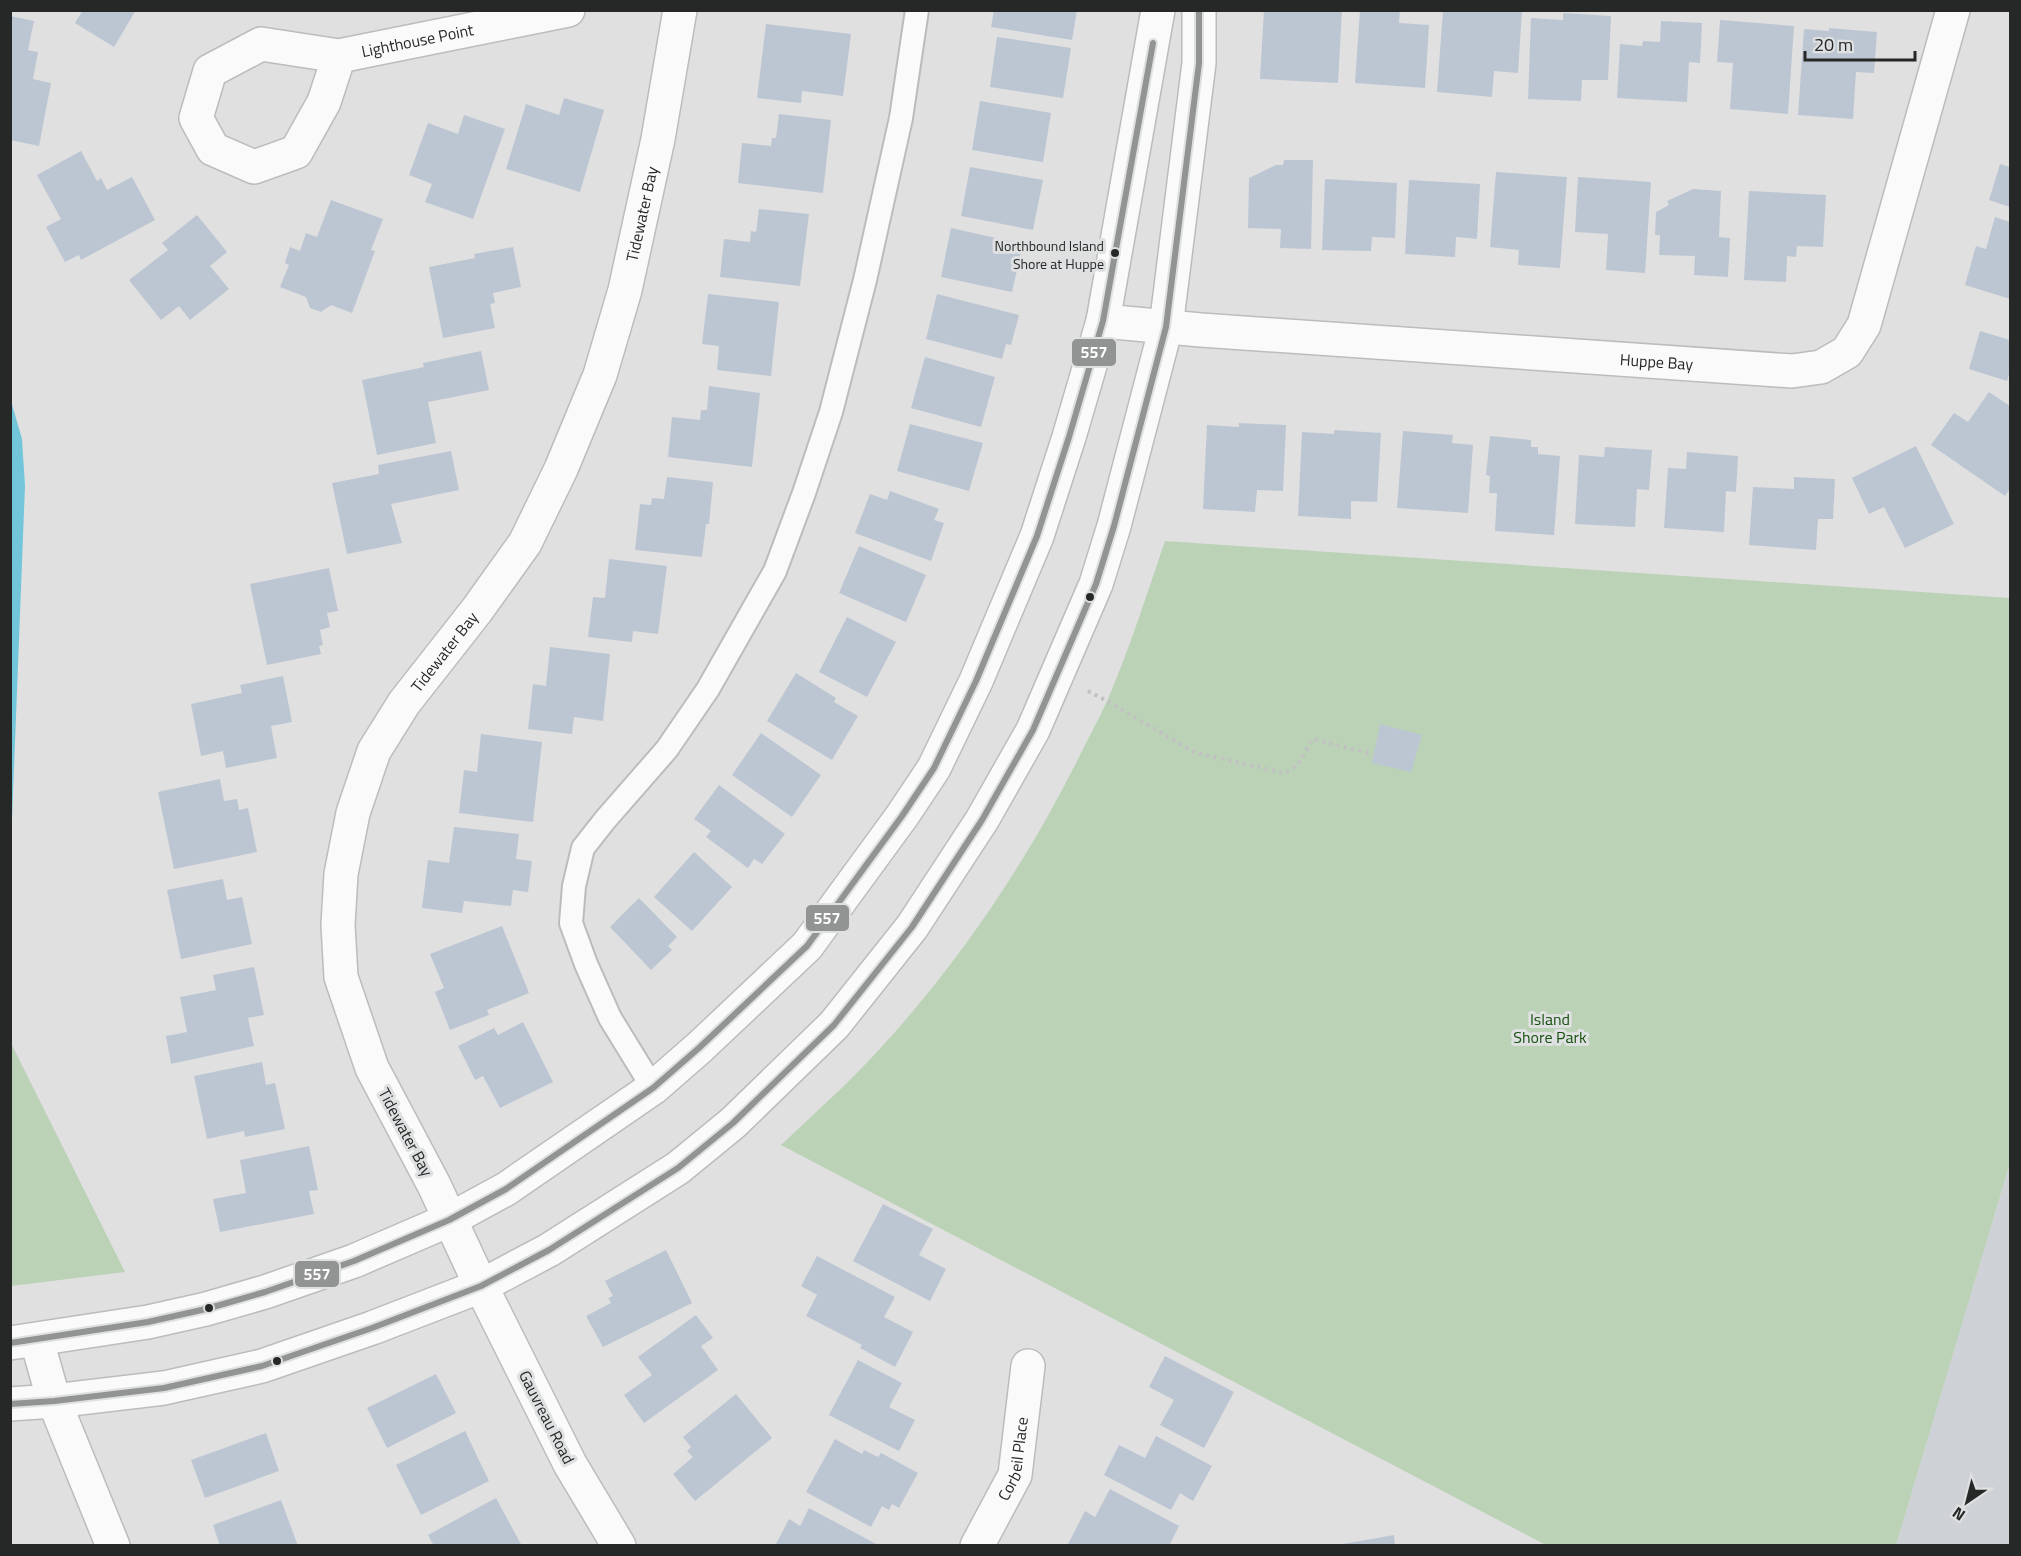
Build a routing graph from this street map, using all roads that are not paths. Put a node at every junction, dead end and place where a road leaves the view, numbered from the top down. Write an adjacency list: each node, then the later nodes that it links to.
1 (568, 10): 7 (street, Lighthouse Point)
2 (680, 10): 11 (street, Tidewater Bay)
3 (917, 10): 10 (lane)
4 (1158, 10): 8 (street)
5 (1199, 10): 9 (street)
6 (1953, 10): 9 (street, Huppe Bay)
7 (339, 56): 7 (street, Lighthouse Point)
8 (1103, 321): 9 (street, Huppe Bay); 10 (street)
9 (1166, 327): 12 (street)
10 (653, 1088): 11 (street)
11 (449, 1220): 12 (street, Tidewater Bay); 13 (street)
12 (481, 1286): 15 (street); 18 (street, Gauvreau Road)
13 (24, 1342): 15 (street)
14 (1028, 1366): 19 (street, Corbeil Place)
15 (54, 1401): 16 (street); 17 (street)
16 (10, 1404)
17 (113, 1545)
18 (619, 1545)
19 (977, 1545)

